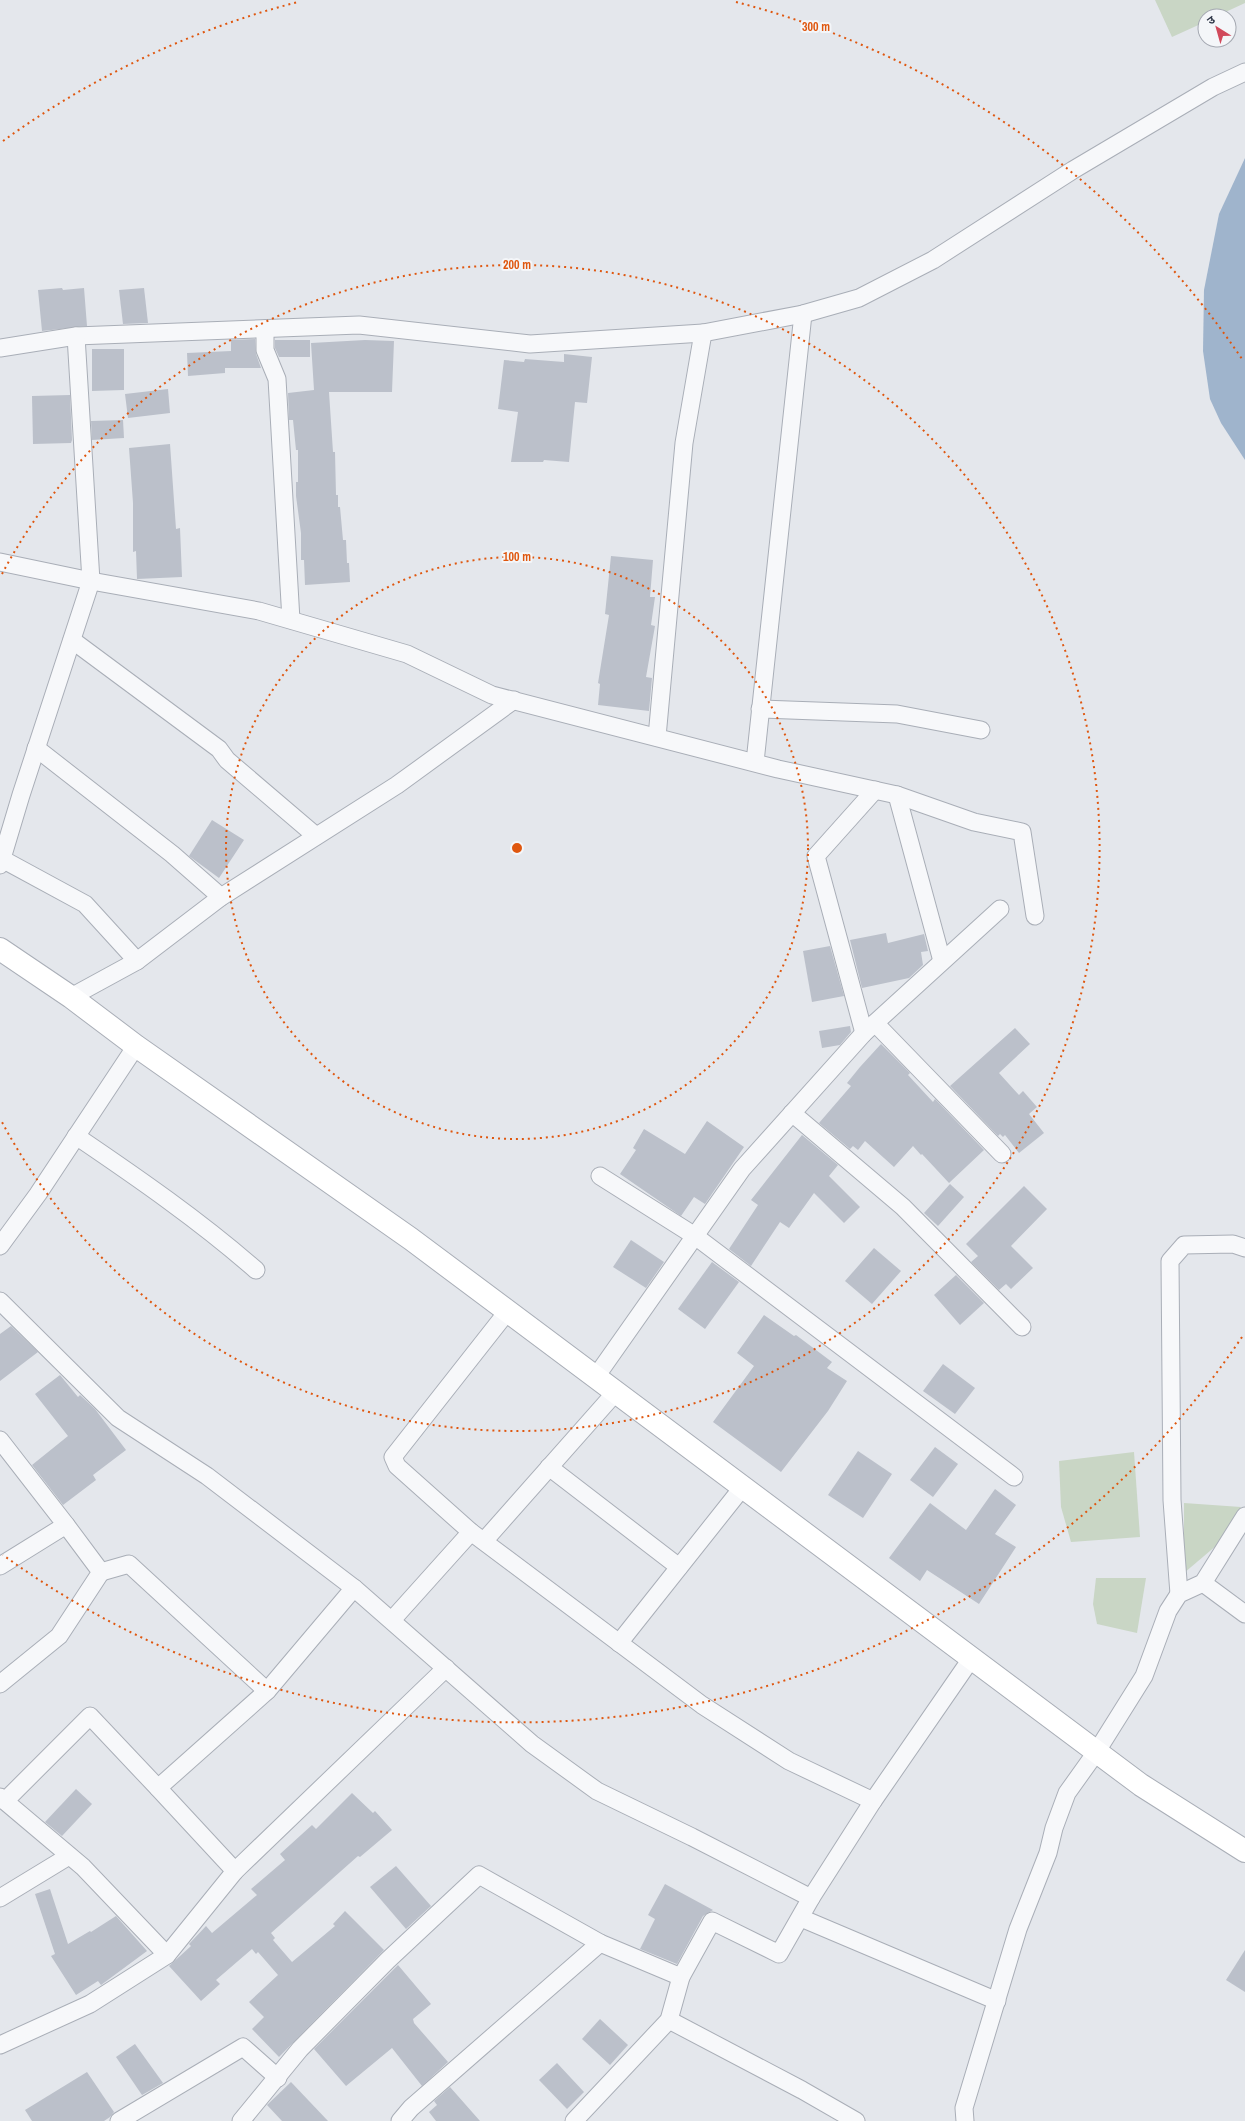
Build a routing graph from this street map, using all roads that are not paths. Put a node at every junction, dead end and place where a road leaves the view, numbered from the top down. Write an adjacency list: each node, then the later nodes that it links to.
1 (1245, 72): 2 (street)
2 (803, 314): 4 (street); 12 (street)
3 (264, 329): 4 (street); 5 (street); 9 (street)
4 (703, 333): 14 (street)
5 (76, 336): 6 (street); 8 (street)
6 (0, 348)
7 (0, 562): 8 (street)
8 (91, 581): 9 (street); 10 (street)
9 (291, 620): 11 (street)
10 (72, 640): 15 (street); 19 (street)
11 (514, 700): 14 (street); 19 (street)
12 (760, 709): 13 (street); 16 (street)
13 (980, 730)
14 (657, 737): 16 (street)
15 (36, 748): 20 (street); 21 (street)
16 (755, 762): 17 (street)
17 (875, 790): 18 (street); 28 (street)
18 (898, 795): 23 (street); 26 (street)
19 (316, 836): 21 (street)
20 (1, 862): 25 (street)
21 (221, 897): 25 (street)
22 (1000, 909): 26 (street)
23 (1035, 916)
24 (0, 949): 27 (main road)
25 (137, 961): 27 (street)
26 (942, 961): 28 (street)
27 (71, 997): 29 (main road)
28 (869, 1028): 30 (street); 32 (street)
29 (136, 1046): 31 (street); 39 (main road)
30 (792, 1113): 34 (street); 40 (street)
31 (76, 1136): 35 (street); 37 (street)
32 (1002, 1154)
33 (600, 1176): 34 (street)
34 (695, 1236): 41 (street); 46 (street)
35 (0, 1246)
36 (1245, 1248): 56 (street)
37 (256, 1270)
38 (0, 1301): 55 (street)
39 (507, 1312): 41 (main road); 50 (street)
40 (1022, 1327)
41 (595, 1378): 42 (main road)
42 (615, 1393): 45 (street); 47 (main road)
43 (0, 1440): 44 (street)
44 (6, 1460): 49 (street)
45 (549, 1467): 50 (street); 52 (street)
46 (1014, 1477)
47 (742, 1488): 52 (street); 60 (main road)
48 (1245, 1516): 54 (street)
49 (66, 1525): 51 (street); 53 (street)
50 (478, 1537): 58 (street); 59 (street)
51 (0, 1566)
52 (679, 1567): 59 (street)
53 (101, 1572): 62 (street); 63 (street)
54 (1203, 1583): 56 (street); 57 (street)
55 (354, 1588): 58 (street); 63 (street)
56 (1179, 1594): 64 (street)
57 (1245, 1614)
58 (392, 1620): 61 (street)
59 (619, 1643): 67 (street)
60 (971, 1659): 64 (main road); 67 (street)
61 (446, 1668): 70 (street); 72 (street)
62 (0, 1684)
63 (266, 1691): 65 (street)
64 (1097, 1751): 68 (main road); 77 (street)
65 (158, 1788): 66 (street); 70 (street)
66 (2, 1799): 69 (street)
67 (873, 1801): 72 (street)
68 (1245, 1851)
69 (69, 1856): 71 (street); 75 (street)
70 (235, 1871): 75 (street)
71 (0, 1898)
72 (811, 1898): 73 (street)
73 (801, 1918): 76 (street); 77 (street)
74 (600, 1943): 76 (street); 80 (street); 83 (street)
75 (167, 1955): 79 (street)
76 (681, 1977): 78 (street)
77 (997, 2001): 86 (street)
78 (669, 2020): 84 (street); 85 (street)
79 (0, 2045)
80 (278, 2078): 81 (street); 82 (street)
81 (119, 2121)
82 (241, 2121)
83 (400, 2121)
84 (574, 2121)
85 (856, 2121)
86 (965, 2121)

